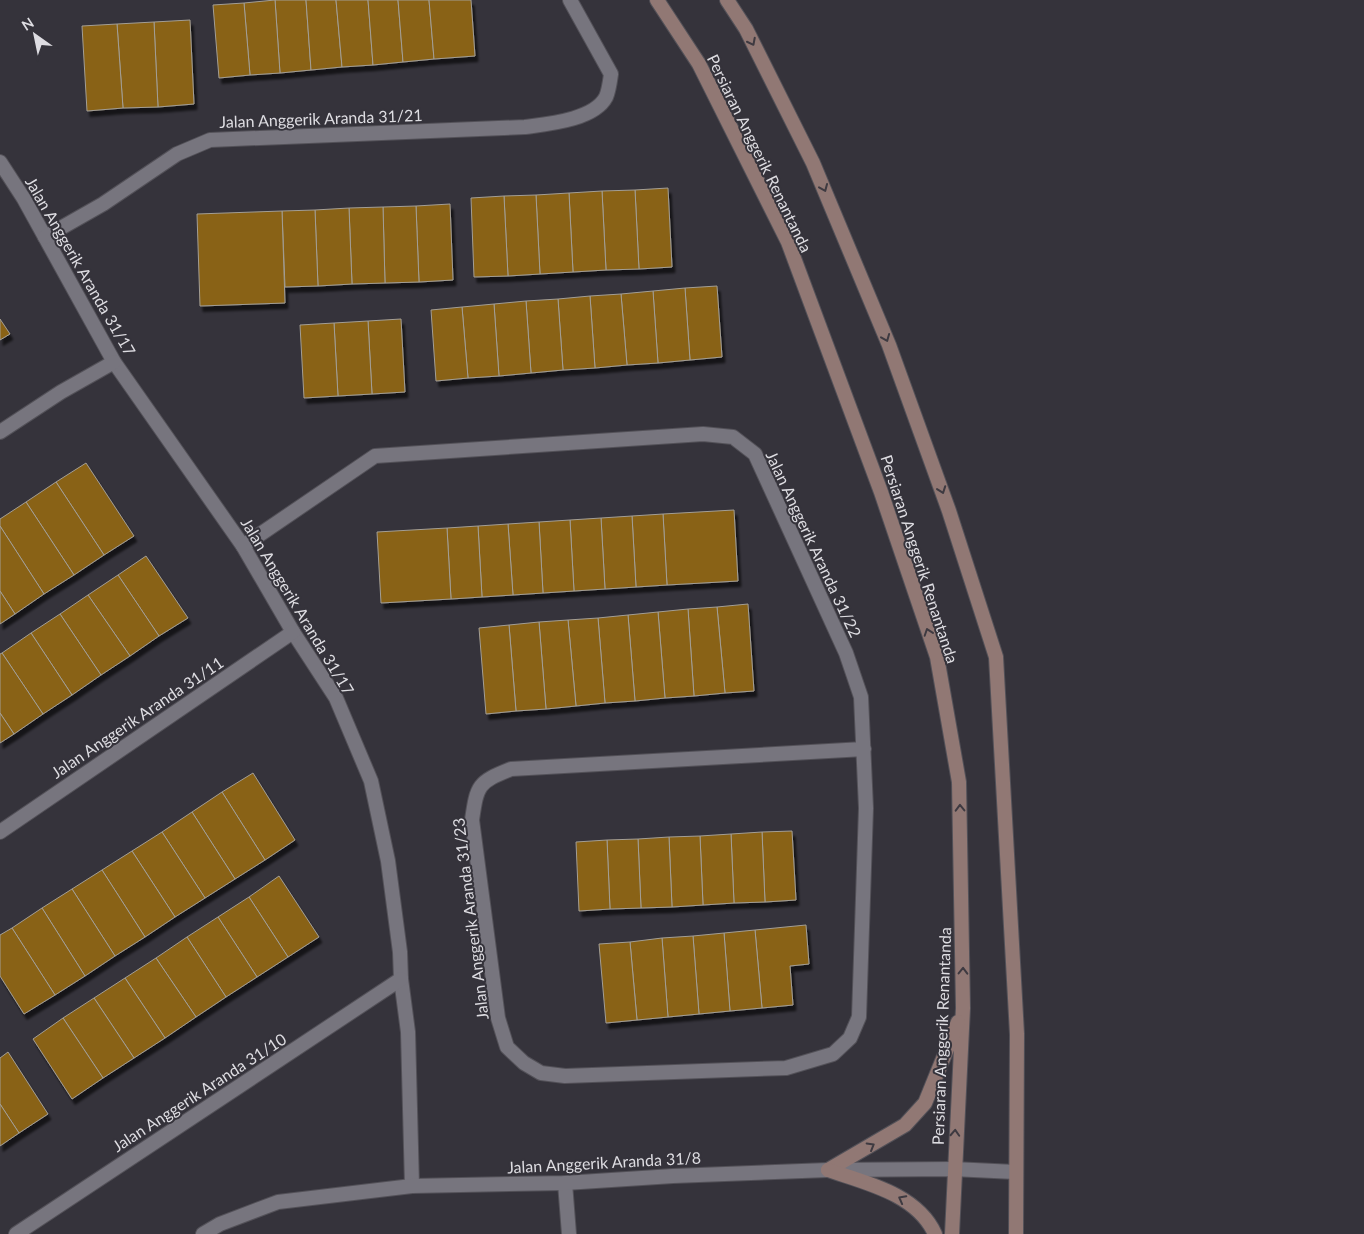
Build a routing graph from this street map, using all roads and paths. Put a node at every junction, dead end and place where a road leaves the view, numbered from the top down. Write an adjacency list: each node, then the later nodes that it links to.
1 (570, 0): 5 (street, Jalan Anggerik Aranda 31/21)
2 (658, 0): 13 (main road, Persiaran Anggerik Renantanda, one-way to 2)
3 (727, 0): 17 (main road, one-way to 17)
4 (0, 162): 5 (street, Jalan Anggerik Aranda 31/17)
5 (46, 237): 6 (street, Jalan Anggerik Aranda 31/17)
6 (114, 362): 7 (street); 8 (street, Jalan Anggerik Aranda 31/17)
7 (0, 432)
8 (243, 546): 9 (street, Jalan Anggerik Aranda 31/17); 10 (street, Jalan Anggerik Aranda 31/22)
9 (293, 632): 11 (street, Jalan Anggerik Aranda 31/11); 12 (street, Jalan Anggerik Aranda 31/17)
10 (864, 749): 14 (street, Jalan Anggerik Aranda 31/22); 14 (street, Jalan Anggerik Aranda 31/23)
11 (0, 832)
12 (401, 980): 19 (street, Jalan Anggerik Aranda 31/17); 20 (street, Jalan Anggerik Aranda 31/10)
13 (962, 1008): 15 (main road, Persiaran Anggerik Renantanda, one-way to 13); 16 (main road, one-way to 13)
14 (850, 1038)
15 (953, 1169): 16 (street, Jalan Anggerik Aranda 31/8); 17 (street, Jalan Anggerik Aranda 31/8); 24 (main road, Persiaran Anggerik Renantanda)
16 (828, 1170): 18 (street, Jalan Anggerik Aranda 31/8); 23 (main road, one-way to 16)
17 (1015, 1172): 25 (main road)
18 (565, 1183): 19 (street, Jalan Anggerik Aranda 31/8); 22 (street)
19 (412, 1186): 21 (street, Jalan Anggerik Aranda 31/8)
20 (16, 1234)
21 (203, 1234)
22 (569, 1234)
23 (935, 1234)
24 (952, 1234)
25 (1016, 1234)

